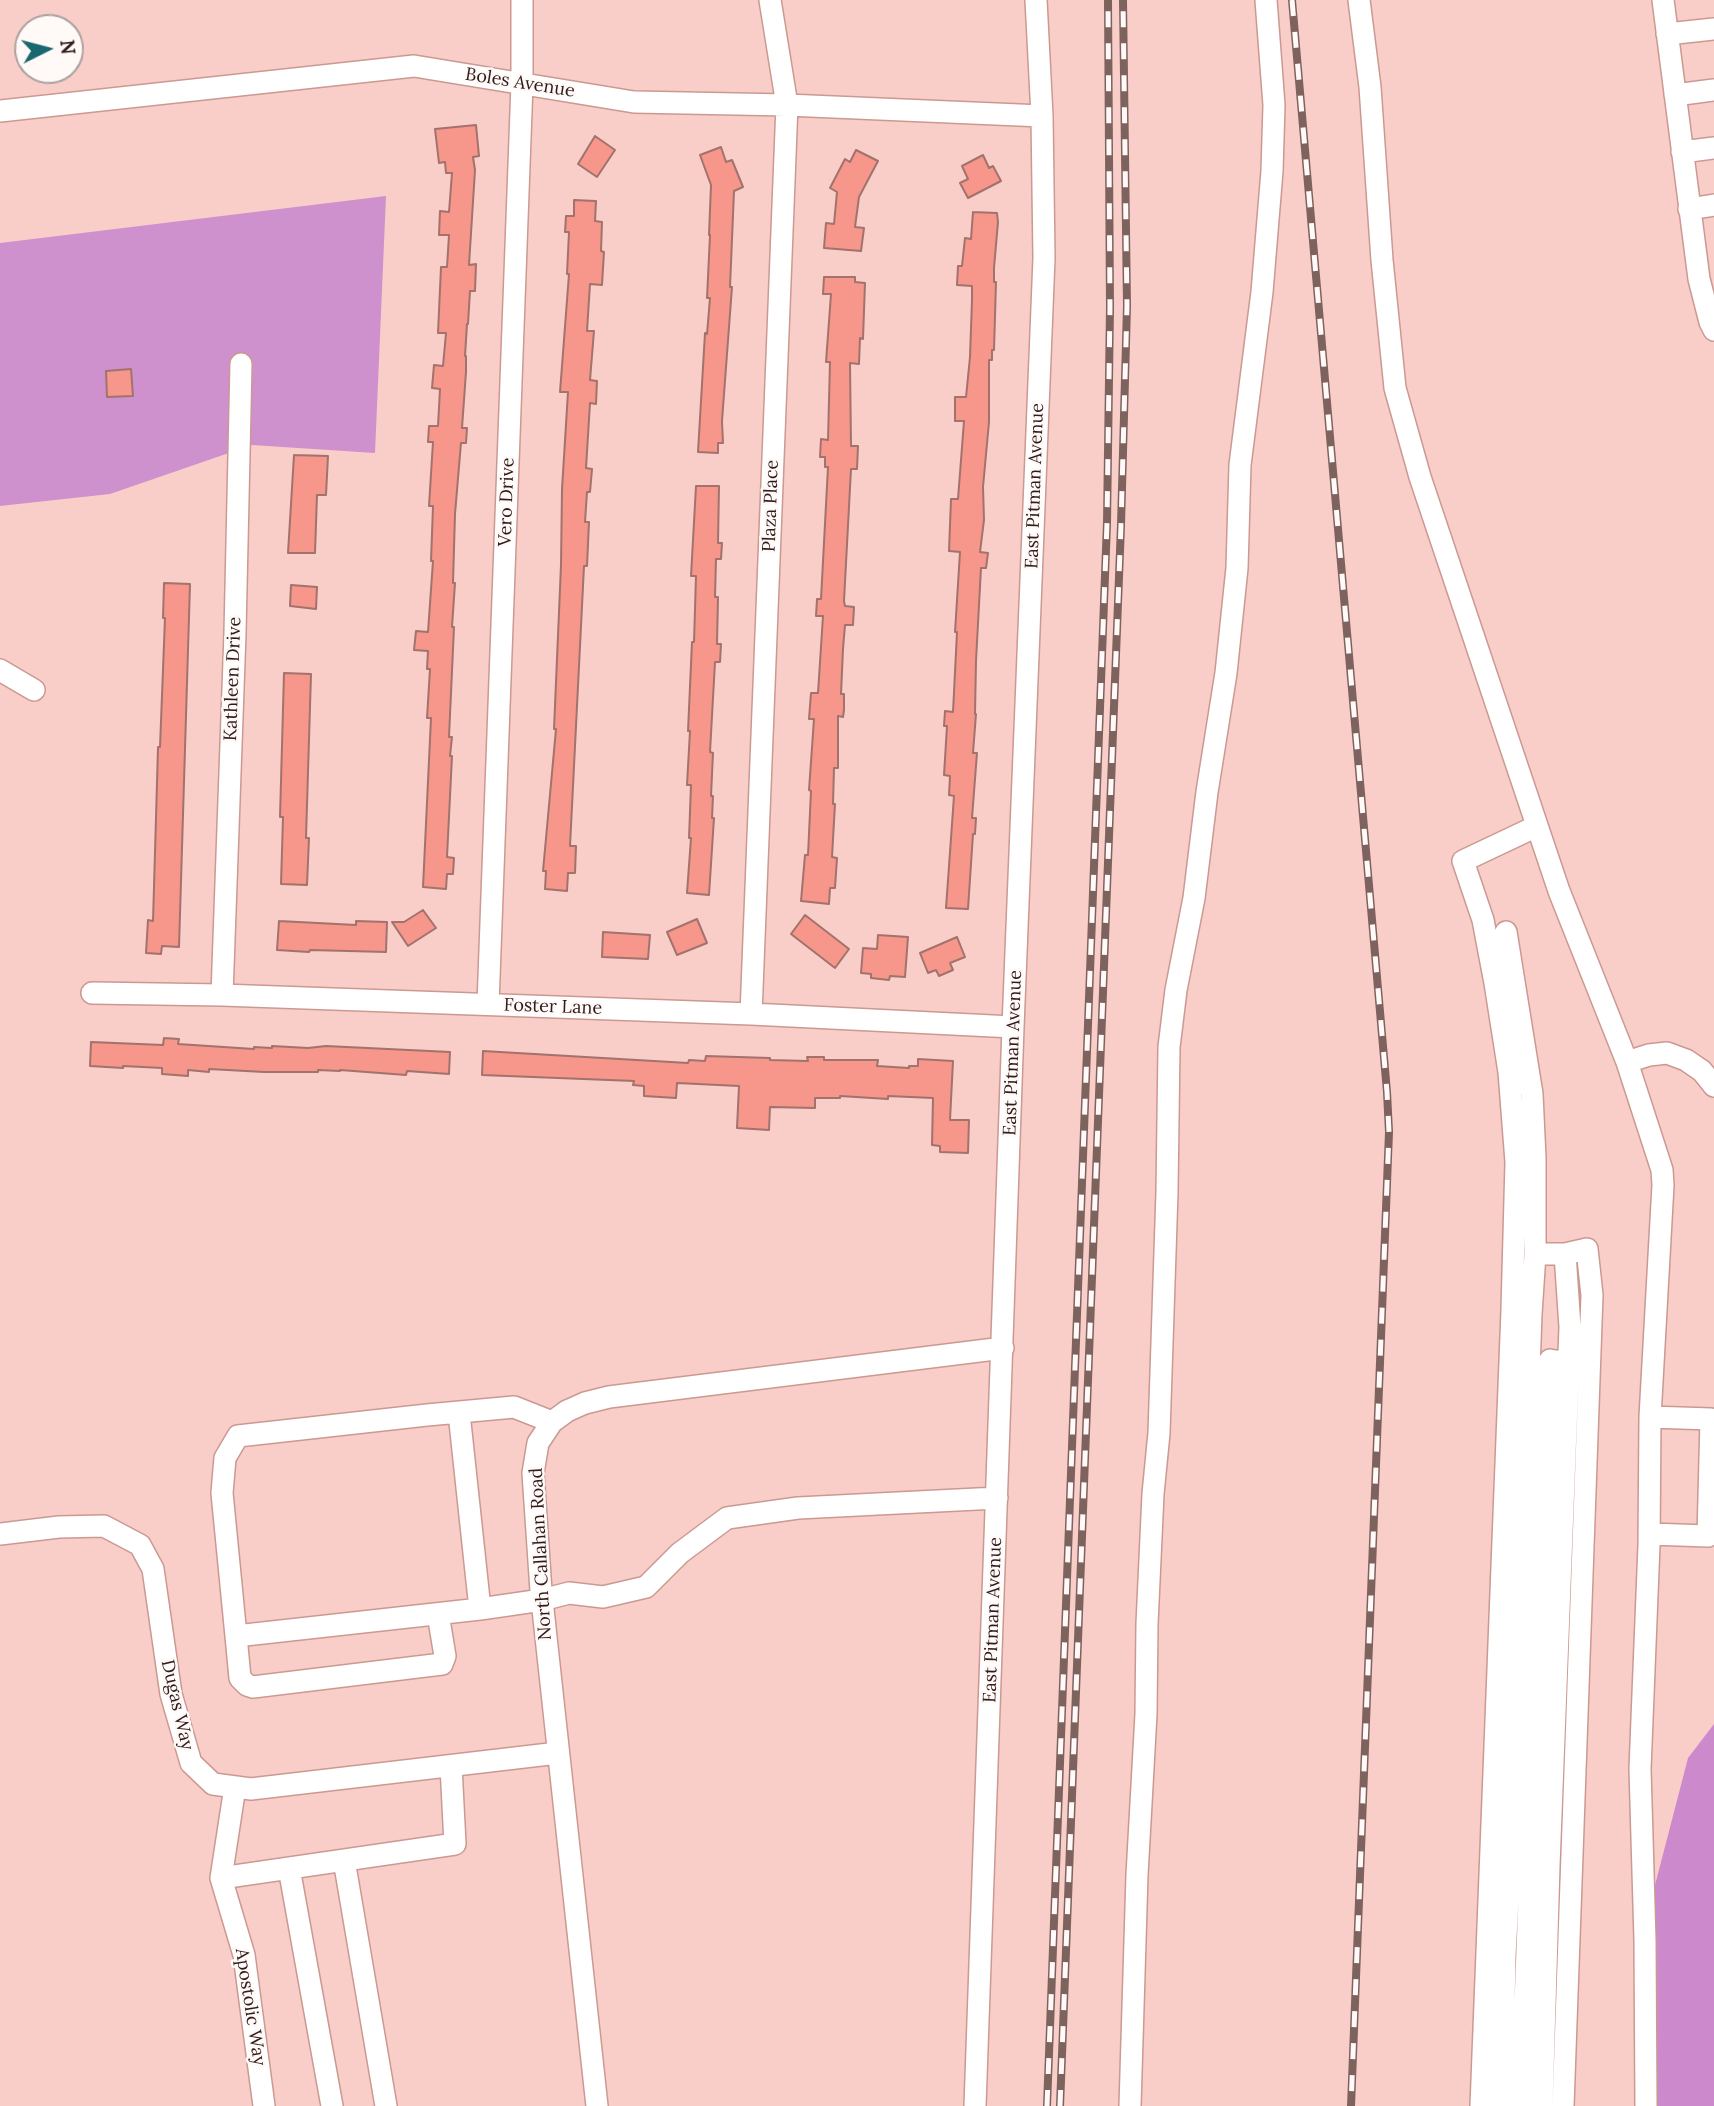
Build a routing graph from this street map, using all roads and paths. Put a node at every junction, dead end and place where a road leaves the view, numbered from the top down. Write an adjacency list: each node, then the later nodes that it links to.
1 (522, 0): 9 (street, Vero Drive)
2 (770, 0): 12 (street, Plaza Place)
3 (1036, 0): 14 (street, East Pitman Avenue)
4 (1266, 0): 58 (street)
5 (1359, 0): 24 (street)
6 (1663, 0): 8 (street)
7 (1714, 29): 8 (street)
8 (1667, 34): 11 (street)
9 (522, 84): 12 (street, Boles Avenue); 13 (street, Boles Avenue); 28 (street, Vero Drive)
10 (1714, 90): 11 (street)
11 (1675, 95): 16 (street)
12 (787, 105): 14 (street, Boles Avenue); 29 (street, Plaza Place)
13 (0, 111)
14 (1042, 116): 30 (street, East Pitman Avenue)
15 (1714, 148): 16 (street)
16 (1682, 152): 18 (street)
17 (1714, 205): 18 (street)
18 (1689, 209): 19 (street)
19 (1705, 263): 20 (street)
20 (1713, 324)
21 (241, 364): 27 (street, Kathleen Drive)
22 (0, 670): 23 (street)
23 (34, 690)
24 (1537, 826): 31 (street); 59 (street)
25 (1506, 932): 33 (street)
26 (92, 993): 27 (street, Foster Lane)
27 (222, 995): 28 (street, Foster Lane)
28 (488, 1004): 29 (street, Foster Lane)
29 (751, 1014): 30 (street, Foster Lane)
30 (1013, 1027): 35 (street, East Pitman Avenue)
31 (1627, 1062): 32 (street); 38 (street)
32 (1714, 1086)
33 (1535, 1254): 34 (street); 60 (street)
34 (1565, 1254): 36 (street); 63 (street)
35 (1003, 1348): 39 (street); 40 (street, East Pitman Avenue)
36 (1569, 1363): 61 (street); 62 (street)
37 (459, 1413): 39 (street); 44 (street); 46 (street)
38 (1650, 1416): 42 (street); 42 (street)
39 (552, 1422): 43 (street, North Callahan Road)
40 (998, 1498): 43 (street); 57 (street, East Pitman Avenue)
41 (0, 1534): 49 (street, Dugas Way)
42 (1650, 1534): 64 (street)
43 (542, 1601): 44 (street); 47 (street, North Callahan Road)
44 (480, 1609): 45 (street)
45 (438, 1614): 46 (street); 46 (street)
46 (236, 1636)
47 (558, 1753): 48 (street, Dugas Way); 56 (street, North Callahan Road)
48 (451, 1766): 49 (street, Dugas Way); 50 (street)
49 (235, 1787): 52 (street, Apostolic Way)
50 (344, 1860): 51 (street); 55 (street)
51 (289, 1868): 52 (street); 54 (street)
52 (221, 1878): 53 (street, Apostolic Way)
53 (264, 2106)
54 (332, 2106)
55 (386, 2106)
56 (597, 2106)
57 (975, 2106)
58 (1130, 2106)
59 (1481, 2106)
60 (1502, 2106)
61 (1521, 2106)
62 (1542, 2106)
63 (1563, 2106)
64 (1646, 2106)

